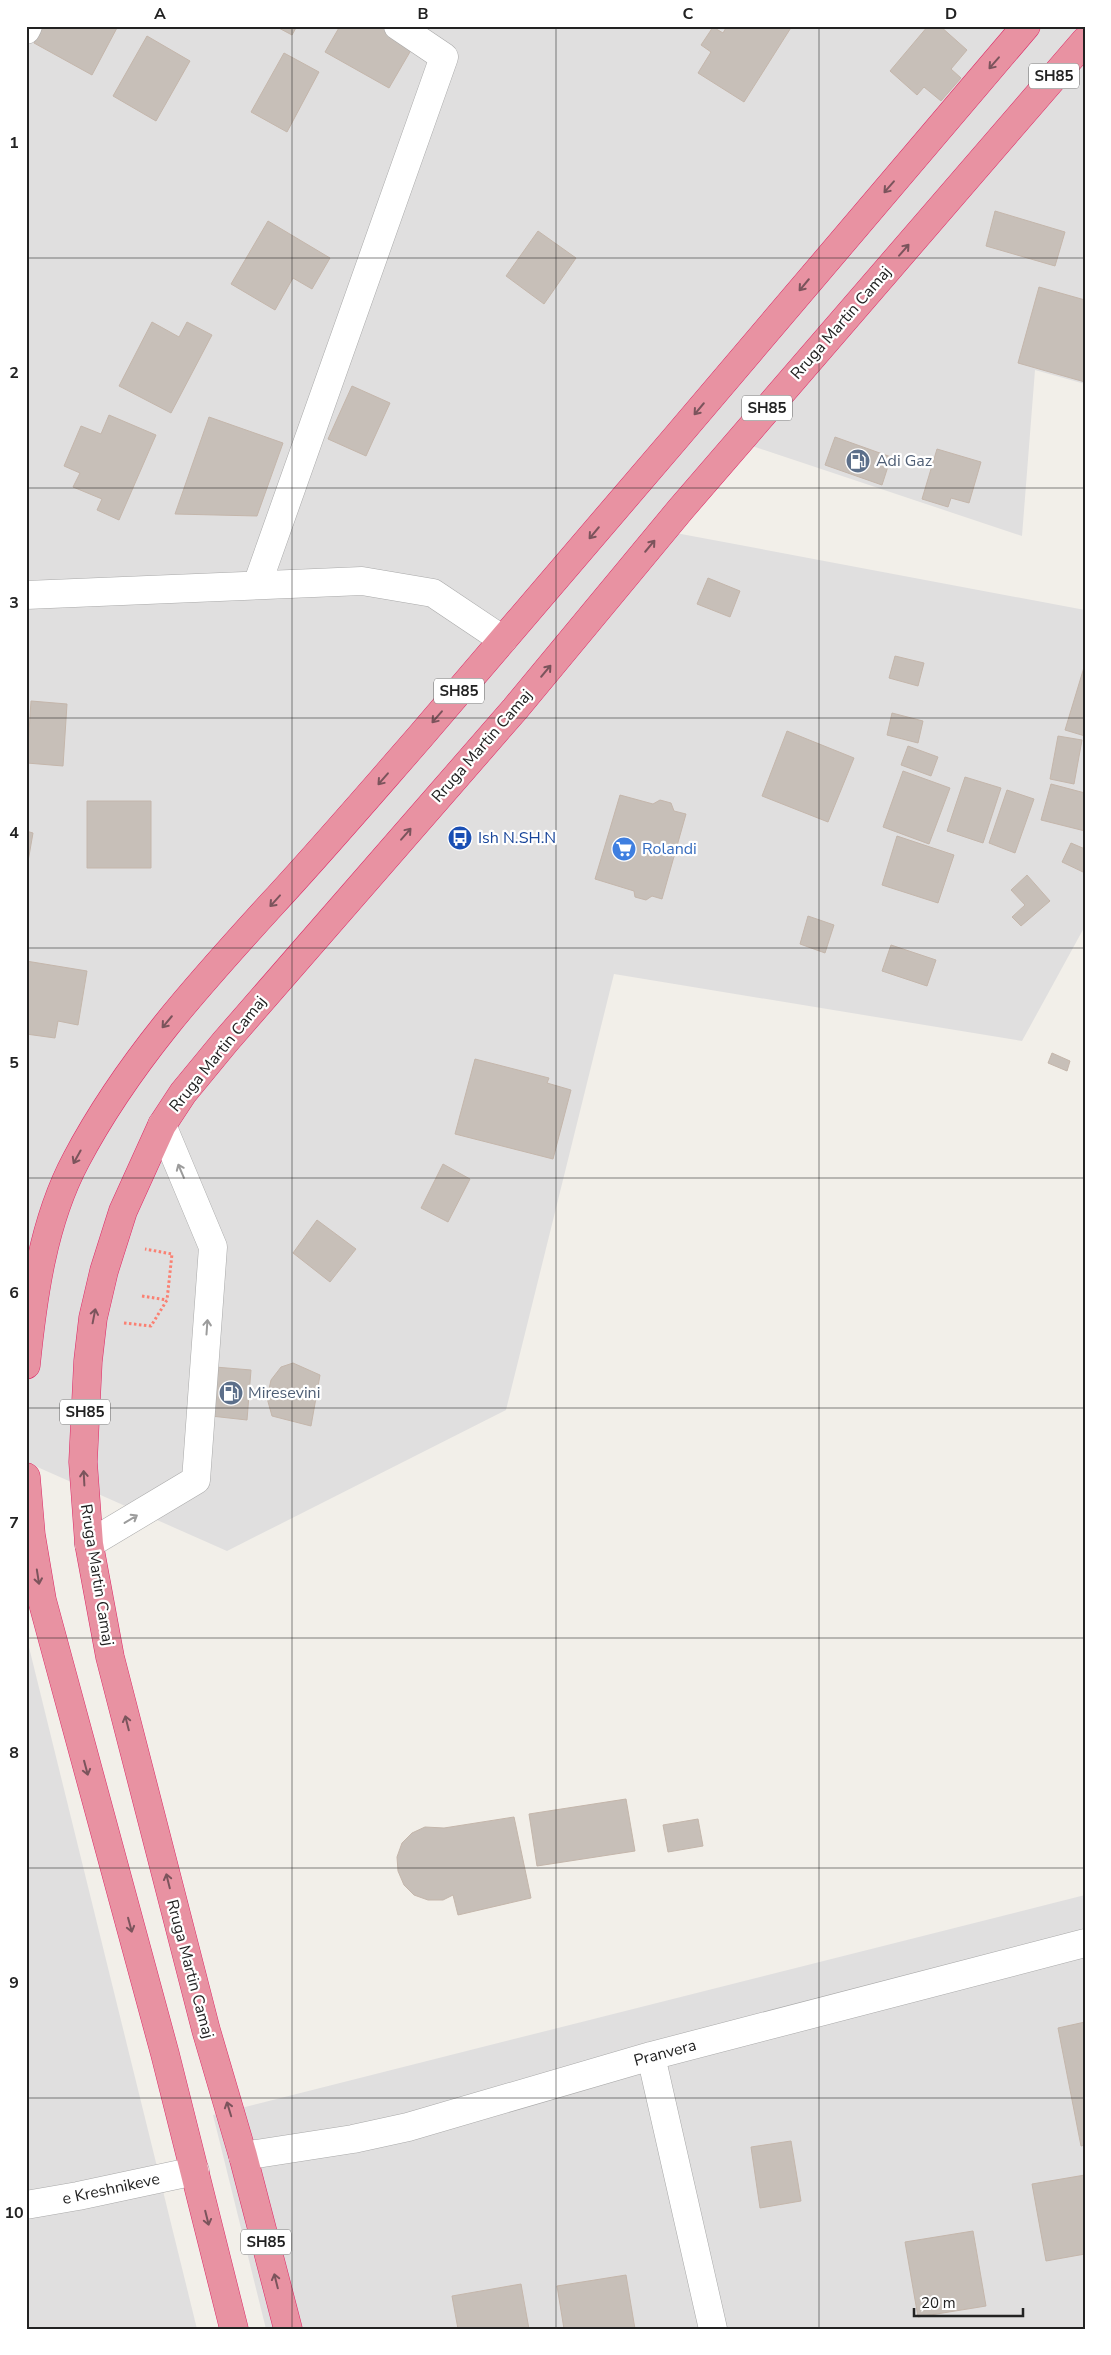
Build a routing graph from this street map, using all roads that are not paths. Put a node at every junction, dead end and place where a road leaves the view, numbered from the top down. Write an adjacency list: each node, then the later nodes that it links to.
1 (28, 26): 4 (street)
2 (398, 26): 6 (street)
3 (1026, 26): 8 (highway, SH85, one-way to 8)
4 (26, 30)
5 (1085, 41): 9 (highway, Rruga Martin Camaj / SH85, one-way to 5)
6 (257, 585): 7 (street); 8 (street)
7 (26, 595)
8 (503, 640): 10 (highway, SH85, one-way to 10)
9 (162, 1125): 13 (highway, Rruga Martin Camaj / SH85, one-way to 9); 13 (street, one-way to 9)
10 (26, 1365)
11 (26, 1476): 12 (highway)
12 (29, 1535): 17 (highway, one-way to 17)
13 (89, 1544): 16 (highway, Rruga Martin Camaj / SH85, one-way to 13)
14 (1085, 1943): 15 (street, Pranvera)
15 (651, 2056): 16 (street, Pranvera); 21 (street)
16 (243, 2156): 20 (highway, Rruga Martin Camaj / SH85, one-way to 16)
17 (195, 2171): 18 (street, e Kreshnikeve); 19 (highway, one-way to 19)
18 (26, 2205)
19 (234, 2329)
20 (288, 2329)
21 (713, 2329)

